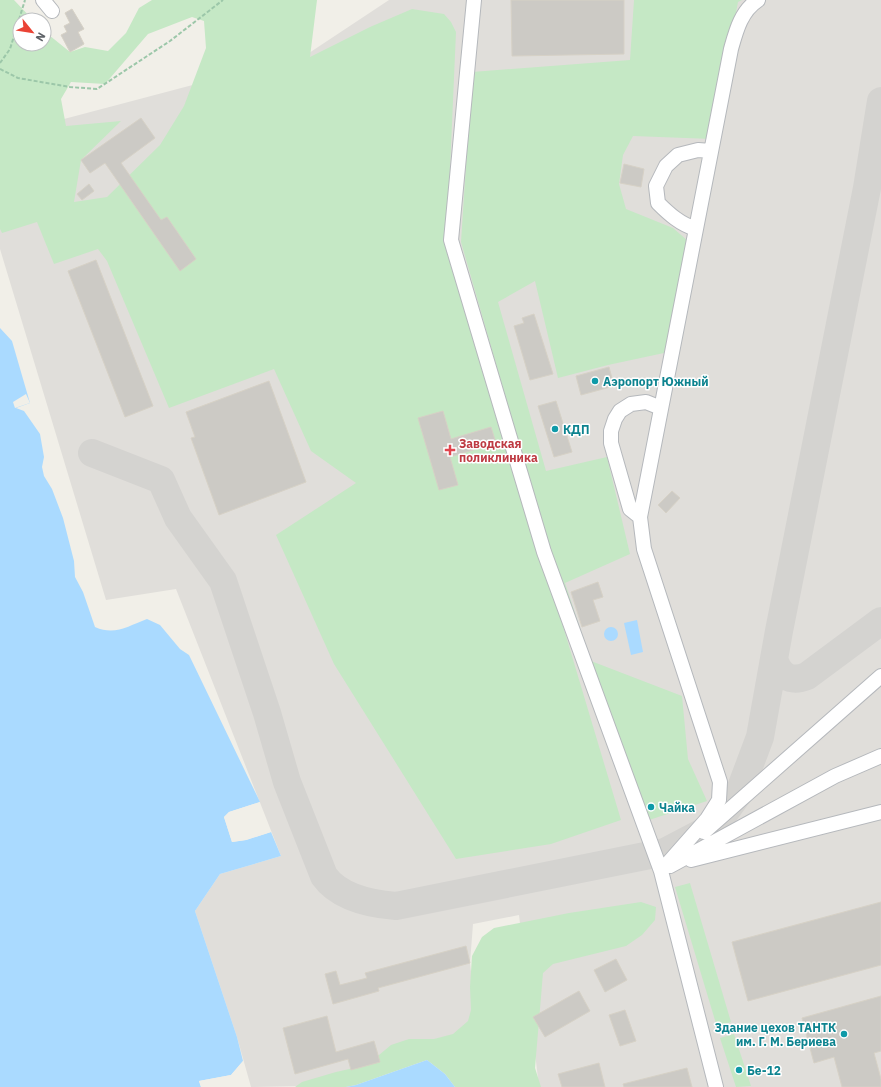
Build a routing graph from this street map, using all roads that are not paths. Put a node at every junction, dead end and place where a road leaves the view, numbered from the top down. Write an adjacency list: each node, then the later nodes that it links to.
1 (43, 0): 4 (lane)
2 (474, 0): 12 (lane)
3 (758, 0): 5 (lane)
4 (52, 11)
5 (711, 151): 6 (lane); 6 (lane)
6 (696, 229): 7 (lane)
7 (661, 408): 8 (lane); 8 (lane)
8 (640, 517): 12 (lane)
9 (881, 676): 12 (lane)
10 (881, 756): 12 (lane)
11 (881, 812): 12 (lane)
12 (661, 871): 13 (lane)
13 (716, 1087)

